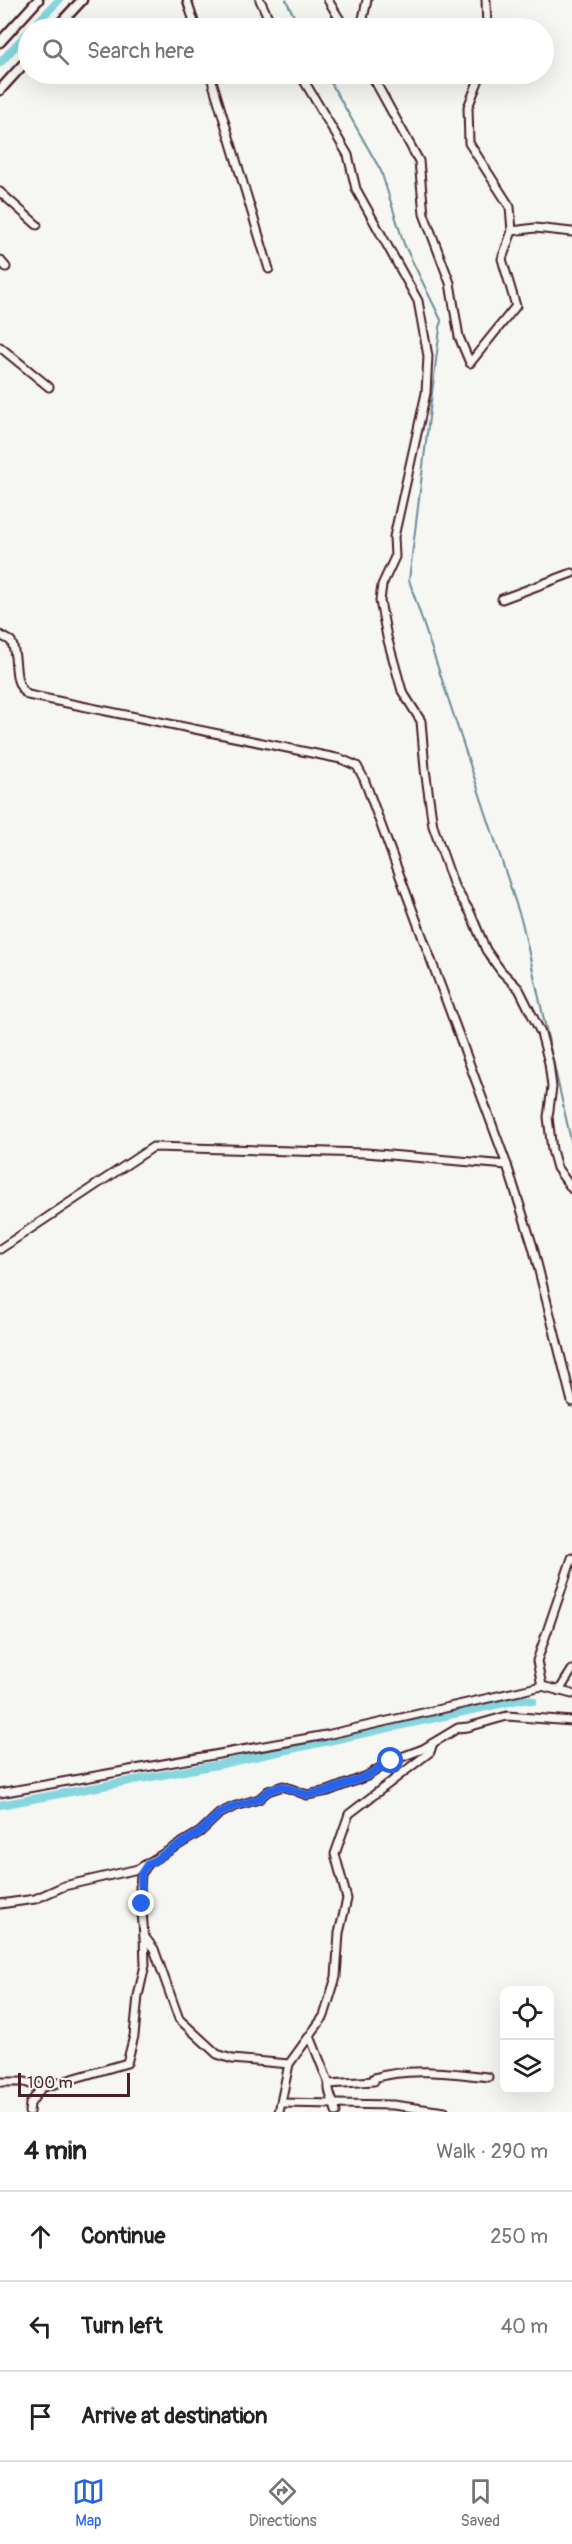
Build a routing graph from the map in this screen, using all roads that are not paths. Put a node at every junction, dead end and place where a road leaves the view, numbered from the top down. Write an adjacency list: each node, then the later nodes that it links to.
1 (38, 0): 8 (street)
2 (82, 0): 9 (street)
3 (187, 0): 10 (street)
4 (260, 0): 11 (street)
5 (328, 0): 12 (street)
6 (367, 0): 13 (street)
7 (486, 0): 14 (street)
8 (22, 18)
9 (65, 18)
10 (193, 18)
11 (268, 18)
12 (339, 18)
13 (363, 18)
14 (487, 18)
15 (18, 22): 16 (street)
16 (0, 42)
17 (18, 70): 22 (street)
18 (213, 84): 29 (street)
19 (306, 84): 36 (street)
20 (377, 84): 25 (street)
21 (477, 84): 25 (street)
22 (0, 90)
23 (0, 192): 24 (street)
24 (37, 225)
25 (512, 231): 26 (street)
26 (572, 232)
27 (0, 260): 28 (street)
28 (6, 267)
29 (270, 268)
30 (0, 347): 31 (street)
31 (49, 387)
32 (572, 573): 33 (street)
33 (502, 599)
34 (0, 635): 35 (street)
35 (507, 1165): 37 (street); 38 (street)
36 (572, 1189)
37 (0, 1249)
38 (572, 1402)
39 (572, 1558): 41 (street)
40 (572, 1670): 42 (street)
41 (542, 1686): 42 (street); 46 (street)
42 (559, 1691): 43 (street)
43 (572, 1694)
44 (572, 1721): 45 (street)
45 (433, 1743): 47 (street); 50 (street)
46 (0, 1793)
47 (147, 1865): 48 (street); 49 (street)
48 (0, 1904)
49 (144, 1936): 51 (street); 55 (street)
50 (310, 2036): 51 (street); 54 (street)
51 (289, 2064): 56 (street)
52 (488, 2077): 54 (street)
53 (0, 2082): 55 (street)
54 (329, 2084): 57 (street)
55 (41, 2088): 58 (street)
56 (282, 2103): 57 (street); 59 (street)
57 (335, 2103): 60 (street); 61 (street)
58 (29, 2112)
59 (279, 2112)
60 (336, 2112)
61 (445, 2112)

